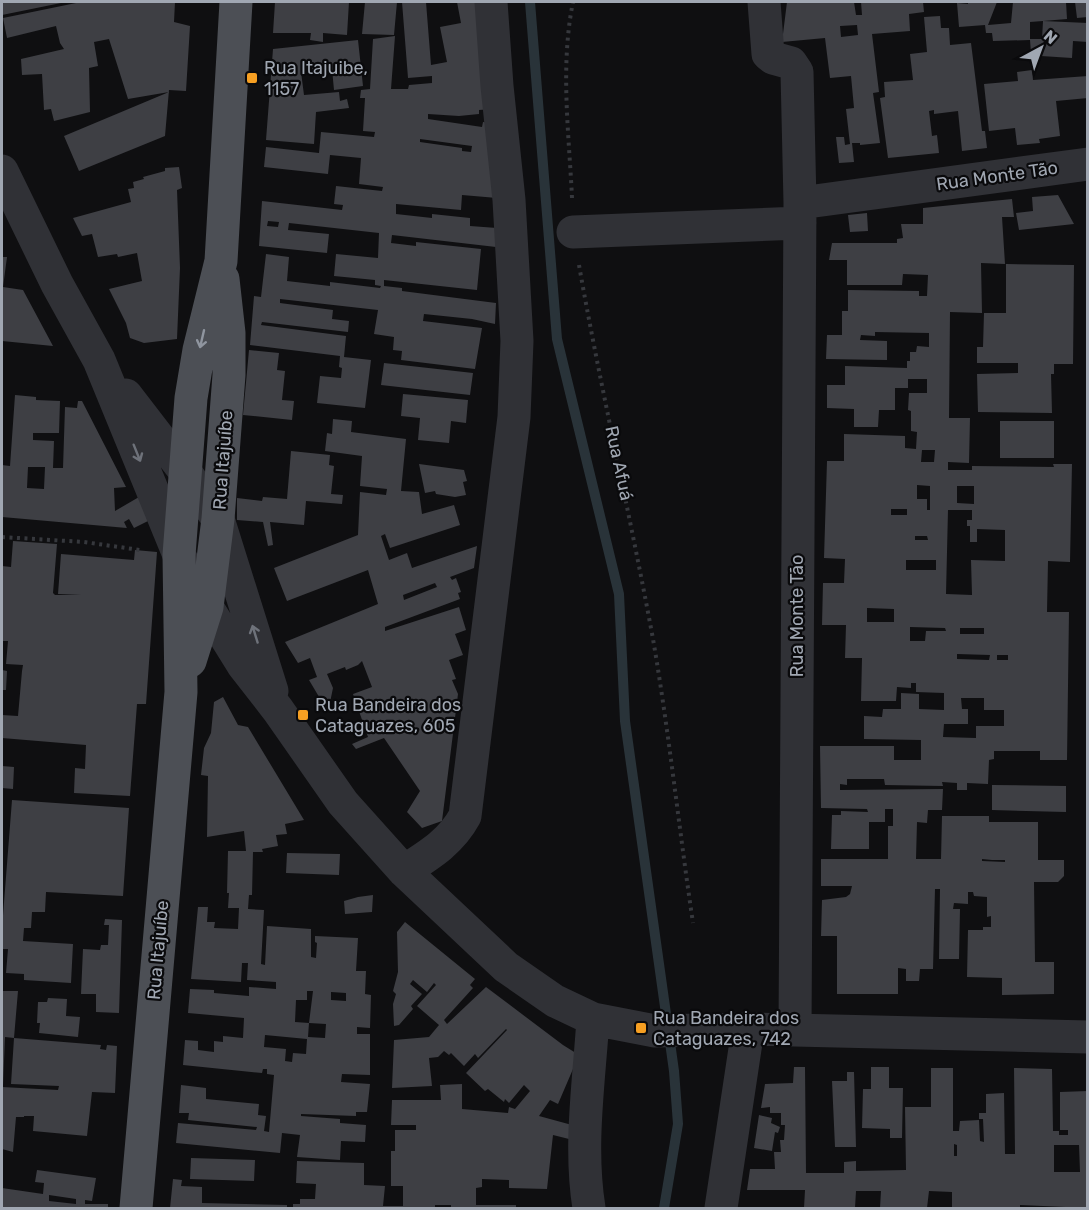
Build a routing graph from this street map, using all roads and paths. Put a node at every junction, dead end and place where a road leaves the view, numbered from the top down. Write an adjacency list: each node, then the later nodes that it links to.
1 (236, 2): 9 (main road, Rua Itajuíbe)
2 (491, 2): 18 (street)
3 (573, 2): 8 (path, Rua Afuá)
4 (764, 2): 7 (street, Rua Monte Tão)
5 (1088, 164): 7 (street, Rua Monte Tão)
6 (2, 171): 10 (street)
7 (800, 213): 8 (street); 22 (street, Rua Monte Tão)
8 (573, 232): 19 (path, Rua Afuá)
9 (221, 261): 11 (main road, Rua Itajuíbe, one-way to 11); 12 (main road, Rua Itajuíbe)
10 (99, 360): 11 (street); 14 (street, one-way to 14)
11 (186, 473): 12 (street); 14 (main road, Rua Itajuíbe)
12 (218, 519): 15 (main road, Rua Itajuíbe); 17 (street, one-way to 12)
13 (2, 537): 14 (path)
14 (179, 555): 15 (street); 16 (main road, Rua Itajuíbe)
15 (207, 607): 16 (main road, Rua Itajuíbe); 17 (street)
16 (181, 692): 24 (main road, Rua Itajuíbe)
17 (278, 710): 18 (street)
18 (404, 871): 20 (street)
19 (693, 923)
20 (593, 1019): 21 (street); 25 (street)
21 (748, 1029): 22 (street); 26 (street)
22 (795, 1030): 23 (street)
23 (1088, 1037)
24 (136, 1209)
25 (589, 1209)
26 (721, 1209)

